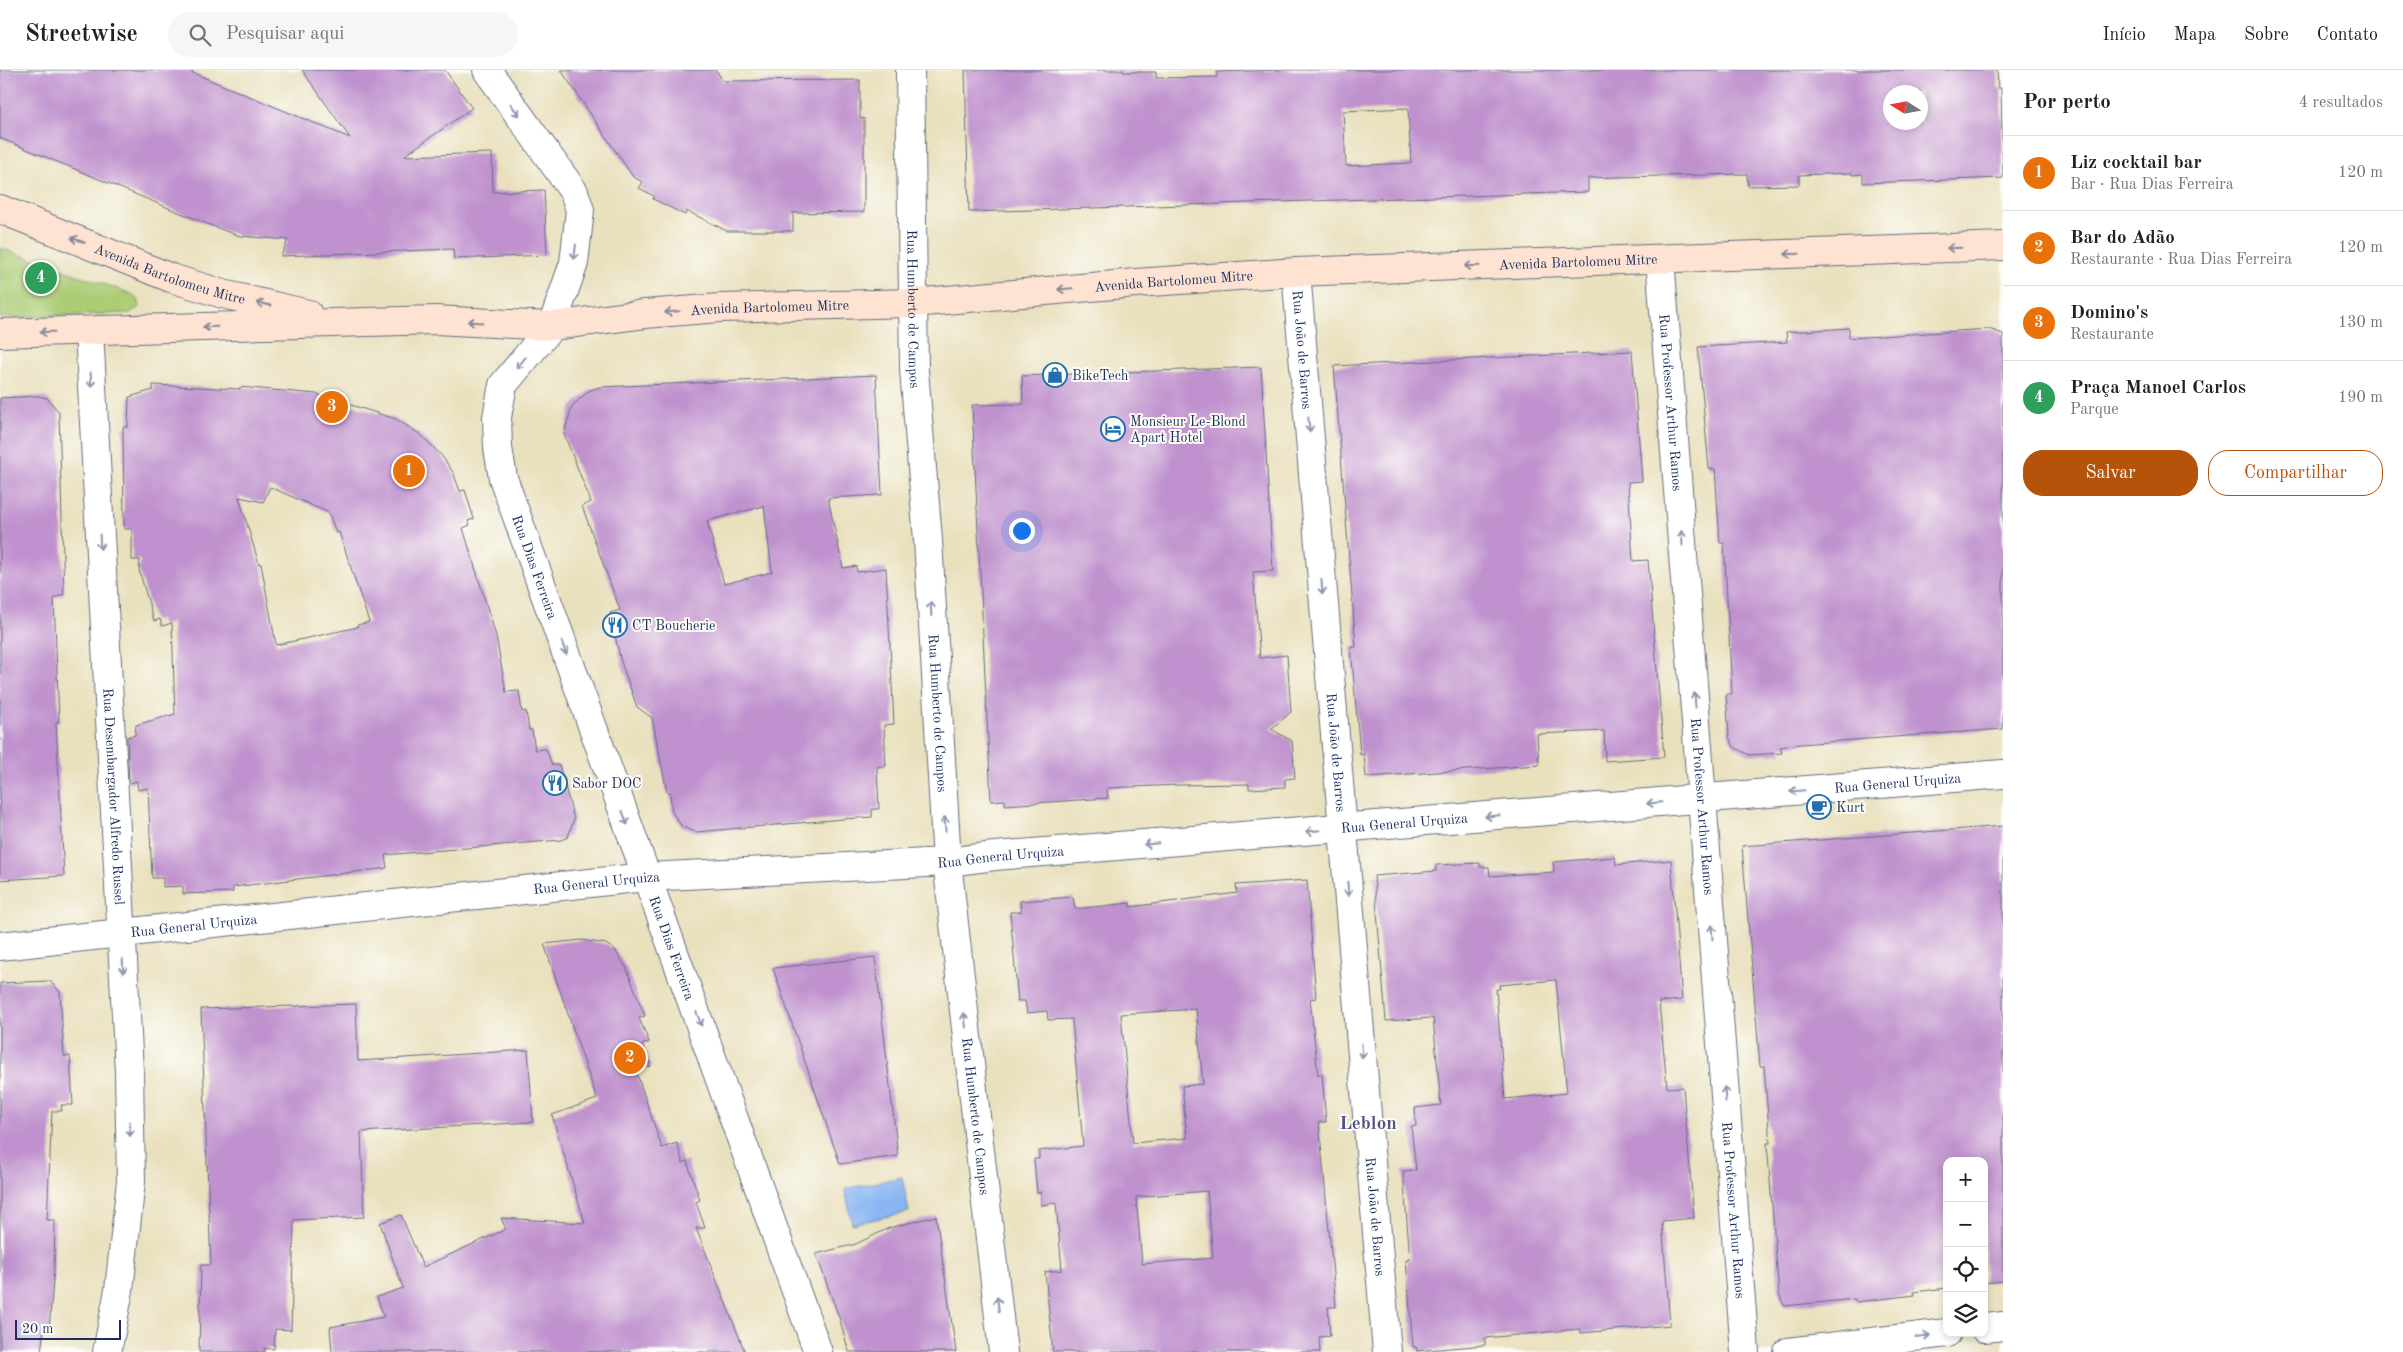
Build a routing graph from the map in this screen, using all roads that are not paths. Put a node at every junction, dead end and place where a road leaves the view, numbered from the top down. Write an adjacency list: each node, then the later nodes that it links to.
1 (487, 70): 9 (street, one-way to 9)
2 (910, 70): 7 (street, Rua Humberto de Campos)
3 (0, 210): 8 (main road, Avenida Bartolomeu Mitre, one-way to 3)
4 (2003, 246): 5 (main road, Avenida Bartolomeu Mitre, one-way to 5)
5 (1660, 260): 6 (main road, Avenida Bartolomeu Mitre, one-way to 6); 13 (street, Rua Professor Arthur Ramos, one-way to 5)
6 (1296, 272): 7 (main road, Avenida Bartolomeu Mitre, one-way to 7); 14 (street, Rua João de Barros, one-way to 14)
7 (913, 302): 9 (main road, Avenida Bartolomeu Mitre, one-way to 9); 15 (street, Rua Humberto de Campos, one-way to 7)
8 (346, 323): 9 (main road, Avenida Bartolomeu Mitre, one-way to 8); 10 (main road, Avenida Bartolomeu Mitre, one-way to 10)
9 (552, 326): 16 (street, Rua Dias Ferreira, one-way to 16)
10 (89, 331): 11 (main road, Avenida Bartolomeu Mitre, one-way to 11); 17 (street, Rua Desembargador Alfredo Russel, one-way to 17)
11 (0, 332)
12 (2003, 774): 13 (street, Rua General Urquiza, one-way to 13)
13 (1702, 798): 14 (street, Rua General Urquiza, one-way to 14); 26 (street, Rua Professor Arthur Ramos, one-way to 13)
14 (1343, 829): 15 (street, Rua General Urquiza, one-way to 15); 25 (street, Rua João de Barros, one-way to 25)
15 (947, 862): 16 (street, Rua General Urquiza); 24 (street, Rua Humberto de Campos, one-way to 15)
16 (646, 877): 17 (street, Rua General Urquiza); 23 (street, Rua Dias Ferreira, one-way to 23)
17 (121, 933): 18 (street, Rua General Urquiza); 22 (street, Rua Desembargador Alfredo Russel, one-way to 22)
18 (0, 946)
19 (2003, 1326): 20 (street)
20 (1988, 1328)
21 (1943, 1333): 27 (street, one-way to 21)
22 (107, 1352)
23 (818, 1352)
24 (1003, 1352)
25 (1387, 1352)
26 (1745, 1352)
27 (1788, 1352)

